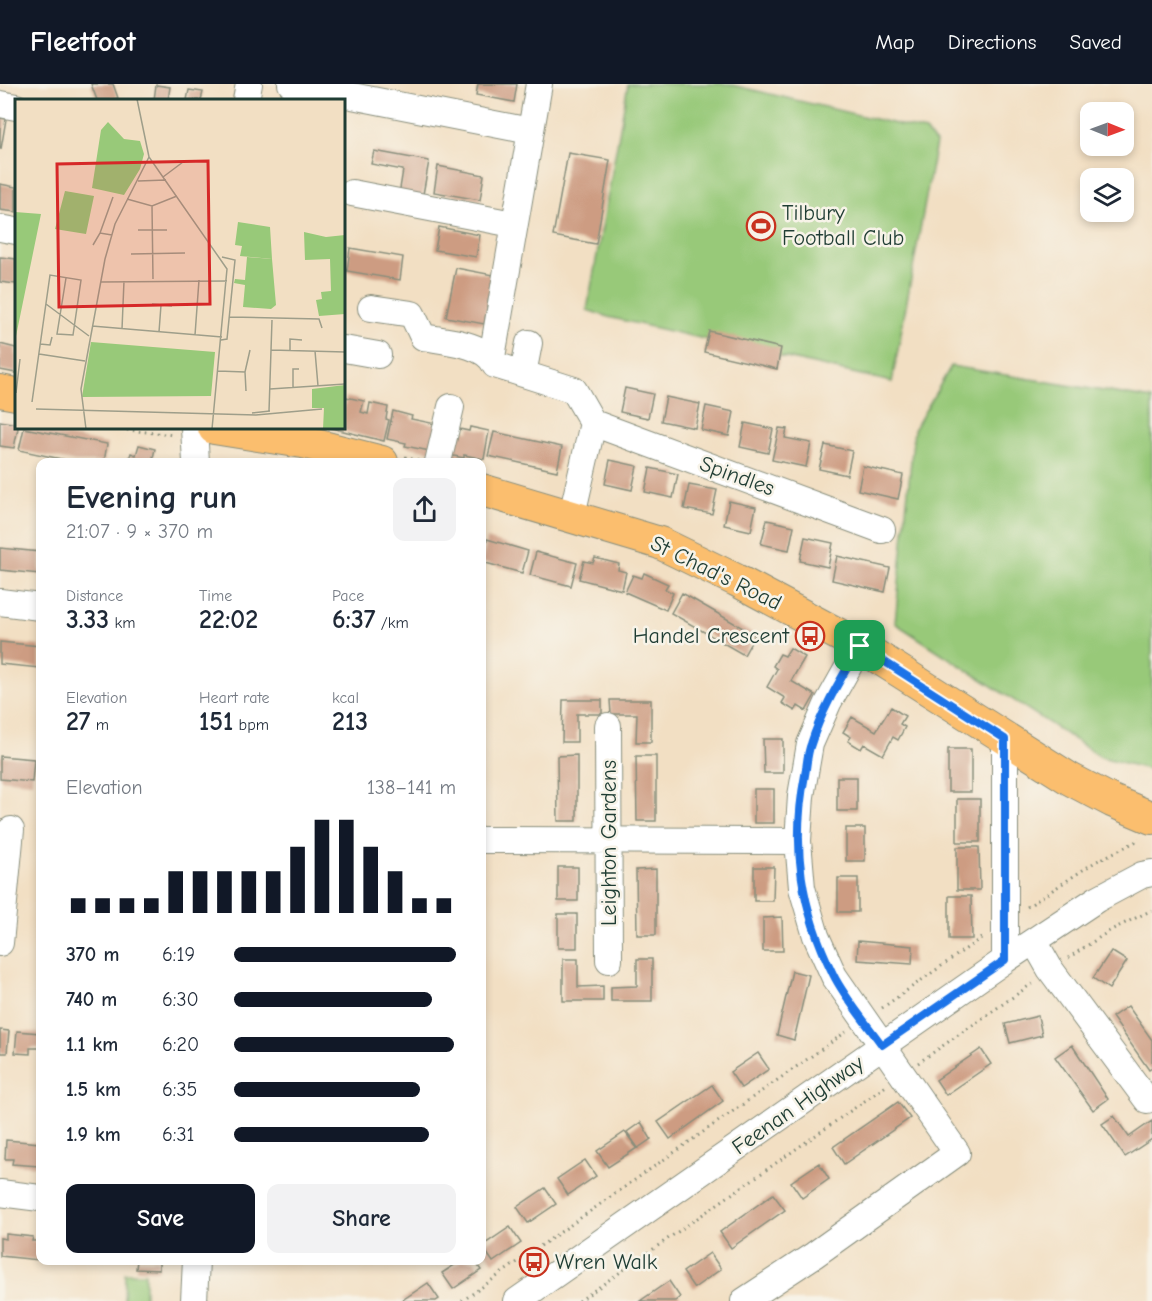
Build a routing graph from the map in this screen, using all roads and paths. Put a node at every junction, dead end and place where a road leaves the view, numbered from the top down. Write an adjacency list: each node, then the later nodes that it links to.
1 (249, 84): 4 (street)
2 (291, 84): 7 (street)
3 (538, 84): 7 (street)
4 (246, 99)
5 (0, 104): 6 (street)
6 (15, 107)
7 (530, 131): 9 (street)
8 (352, 193): 9 (street)
9 (513, 224): 16 (street)
10 (0, 228): 11 (street)
11 (15, 231)
12 (372, 308): 16 (street)
13 (529, 343): 17 (street)
14 (345, 349): 15 (street)
15 (378, 355)
16 (493, 361): 17 (street)
17 (523, 374): 21 (street)
18 (0, 391): 19 (main road)
19 (15, 394)
20 (450, 407): 28 (street)
21 (592, 423): 30 (street); 31 (street, Spindles)
22 (135, 429): 24 (path)
23 (227, 429): 25 (main road)
24 (186, 431): 26 (street)
25 (304, 435): 27 (main road)
26 (195, 458)
27 (370, 458)
28 (439, 458)
29 (486, 491): 30 (main road, St Chad's Road)
30 (572, 515): 34 (main road, St Chad's Road)
31 (882, 530)
32 (0, 603): 33 (street)
33 (36, 607)
34 (860, 646): 36 (main road, St Chad's Road); 41 (street)
35 (608, 726): 40 (street, Leighton Gardens)
36 (1005, 739): 38 (main road, St Chad's Road); 45 (street)
37 (11, 830): 43 (street)
38 (1147, 835): 42 (street, Feenan Highway); 45 (path)
39 (486, 840): 40 (street)
40 (609, 841): 41 (street); 48 (street, Leighton Gardens)
41 (798, 841): 52 (street)
42 (1147, 874): 46 (street, Feenan Highway)
43 (2, 900): 47 (street)
44 (1152, 910): 50 (path)
45 (1005, 922): 49 (street); 52 (path)
46 (1034, 940): 49 (street, Feenan Highway); 56 (street)
47 (0, 943)
48 (609, 960)
49 (1005, 960): 53 (street, Feenan Highway)
50 (1065, 960)
51 (1037, 979): 54 (path)
52 (864, 1020): 53 (street); 61 (path)
53 (882, 1045): 62 (street, Feenan Highway); 64 (street)
54 (918, 1064)
55 (885, 1086): 63 (path)
56 (1148, 1100)
57 (0, 1193): 58 (street)
58 (36, 1197)
59 (196, 1265): 60 (street)
60 (194, 1301)
61 (462, 1301)
62 (517, 1301)
63 (579, 1301)
64 (744, 1301)

